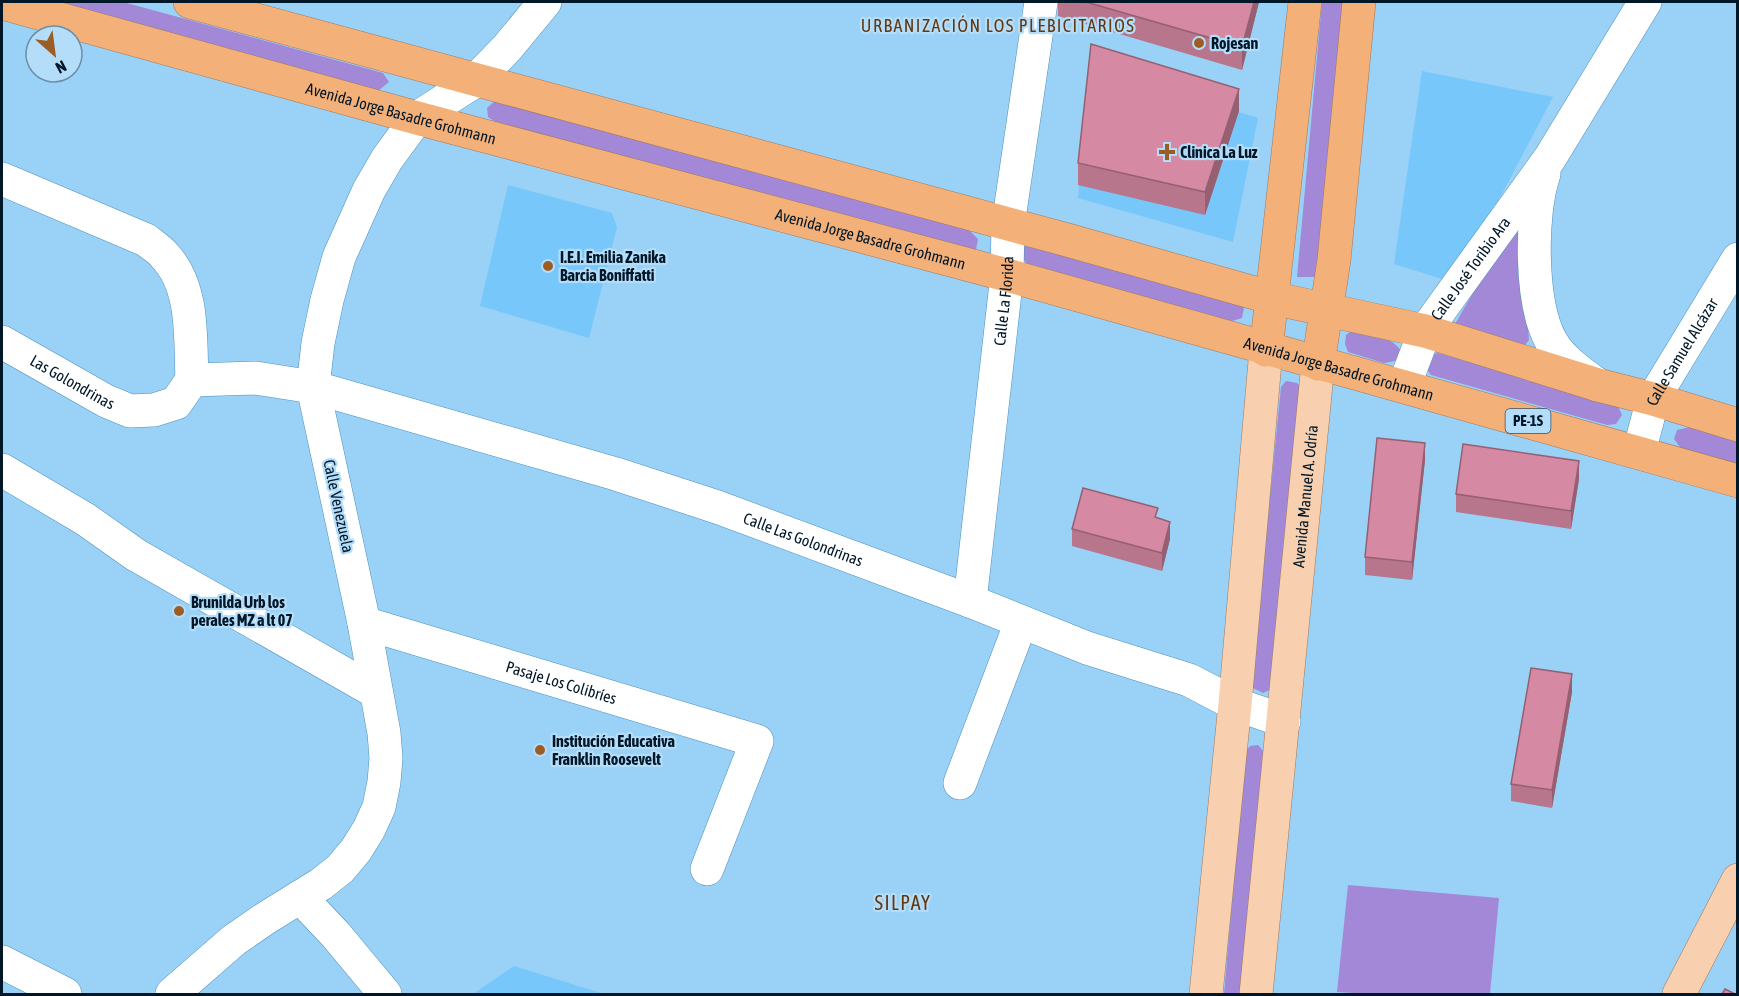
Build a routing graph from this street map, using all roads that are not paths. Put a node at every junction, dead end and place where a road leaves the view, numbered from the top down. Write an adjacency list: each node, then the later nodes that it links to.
1 (190, 2): 8 (highway)
2 (545, 2): 8 (street, Calle Venezuela)
3 (1041, 2): 12 (street, Calle La Florida)
4 (1305, 2): 15 (highway)
5 (1359, 2): 16 (highway, Avenida Manuel A. Odría)
6 (1646, 2): 10 (street, Calle José Toribio Ara)
7 (2, 3): 9 (highway, Avenida Jorge Basadre Grohmann)
8 (475, 81): 9 (street, Calle Venezuela); 12 (highway)
9 (417, 118): 14 (highway, Avenida Jorge Basadre Grohmann); 24 (street, Calle Venezuela)
10 (1550, 158): 17 (street, Calle José Toribio Ara); 22 (street, Calle José Toribio Ara)
11 (2, 179): 21 (street)
12 (1008, 225): 14 (street, Calle La Florida); 15 (highway)
13 (1737, 259): 25 (street, Calle Samuel Alcázar)
14 (1006, 275): 19 (highway, Avenida Jorge Basadre Grohmann); 30 (street, Calle La Florida)
15 (1272, 298): 16 (highway); 19 (highway)
16 (1327, 310): 17 (highway); 20 (highway, Avenida Manuel A. Odría)
17 (1425, 331): 22 (highway); 23 (street, Calle José Toribio Ara)
18 (2, 342): 21 (street, Las Golondrinas)
19 (1266, 350): 20 (highway, Avenida Jorge Basadre Grohmann / PE-1S); 34 (main road)
20 (1318, 364): 23 (highway, Avenida Jorge Basadre Grohmann / PE-1S); 35 (main road, Avenida Manuel A. Odría)
21 (192, 380): 24 (street)
22 (1598, 385): 25 (highway)
23 (1404, 386): 27 (highway, Avenida Jorge Basadre Grohmann / PE-1S)
24 (313, 387): 30 (street, Calle Las Golondrinas); 32 (street, Calle Venezuela)
25 (1653, 399): 26 (highway); 27 (street, Calle Samuel Alcázar)
26 (1737, 425)
27 (1639, 452): 29 (highway, Avenida Jorge Basadre Grohmann / PE-1S)
28 (2, 470): 33 (street)
29 (1737, 481)
30 (970, 601): 31 (street, Calle Las Golondrinas)
31 (1021, 622): 34 (street, Calle Las Golondrinas); 36 (street)
32 (364, 623): 33 (street, Calle Venezuela); 37 (street, Pasaje Los Colibríes)
33 (376, 692): 39 (street, Calle Venezuela)
34 (1235, 704): 35 (street, Calle Las Golondrinas); 44 (main road)
35 (1284, 721): 45 (main road, Avenida Manuel A. Odría)
36 (960, 783)
37 (707, 869)
38 (1737, 880): 46 (main road)
39 (300, 897): 42 (street, Calle Venezuela); 43 (street)
40 (2, 962): 41 (street)
41 (65, 994)
42 (172, 994)
43 (385, 994)
44 (1206, 994)
45 (1256, 994)
46 (1679, 994)

